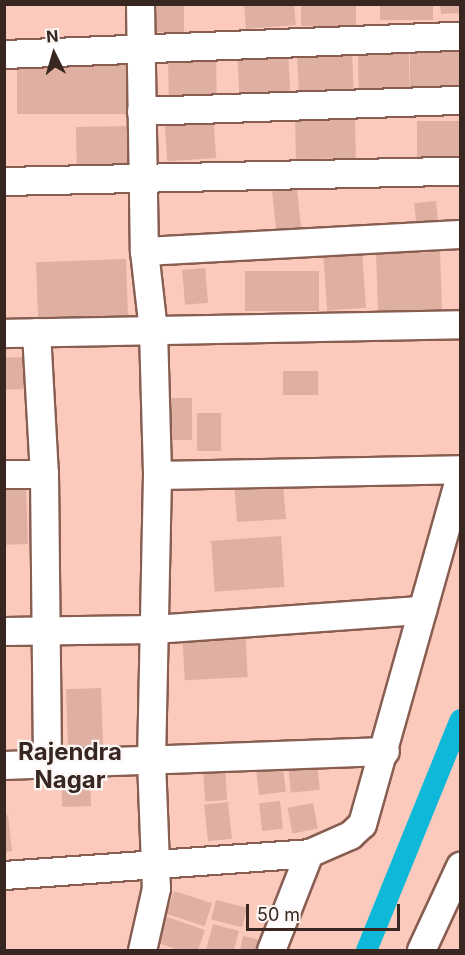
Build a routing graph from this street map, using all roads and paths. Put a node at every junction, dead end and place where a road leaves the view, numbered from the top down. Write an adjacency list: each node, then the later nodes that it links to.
1 (140, 4): 3 (street)
2 (460, 36): 3 (street)
3 (140, 50): 4 (street); 6 (street)
4 (4, 54)
5 (460, 100): 6 (street)
6 (141, 111): 8 (street)
7 (460, 171): 8 (street)
8 (142, 180): 9 (street); 11 (street)
9 (4, 181)
10 (460, 234): 11 (street)
11 (144, 251): 13 (street)
12 (460, 324): 13 (street)
13 (153, 330): 14 (street); 19 (street)
14 (36, 332): 15 (street); 18 (street)
15 (4, 333)
16 (460, 469): 19 (street)
17 (4, 474): 18 (street)
18 (44, 474): 24 (street)
19 (157, 476): 22 (street)
20 (460, 476): 21 (street)
21 (422, 610): 22 (street); 25 (street)
22 (154, 629): 24 (street); 26 (street)
23 (4, 631): 24 (street)
24 (45, 631): 27 (street)
25 (385, 750): 26 (street); 29 (street)
26 (151, 760): 27 (street); 30 (street)
27 (47, 764): 28 (street)
28 (4, 765)
29 (309, 853): 30 (street); 34 (street)
30 (156, 864): 32 (street); 33 (street)
31 (460, 866): 35 (street)
32 (4, 875)
33 (142, 951)
34 (271, 951)
35 (421, 951)

